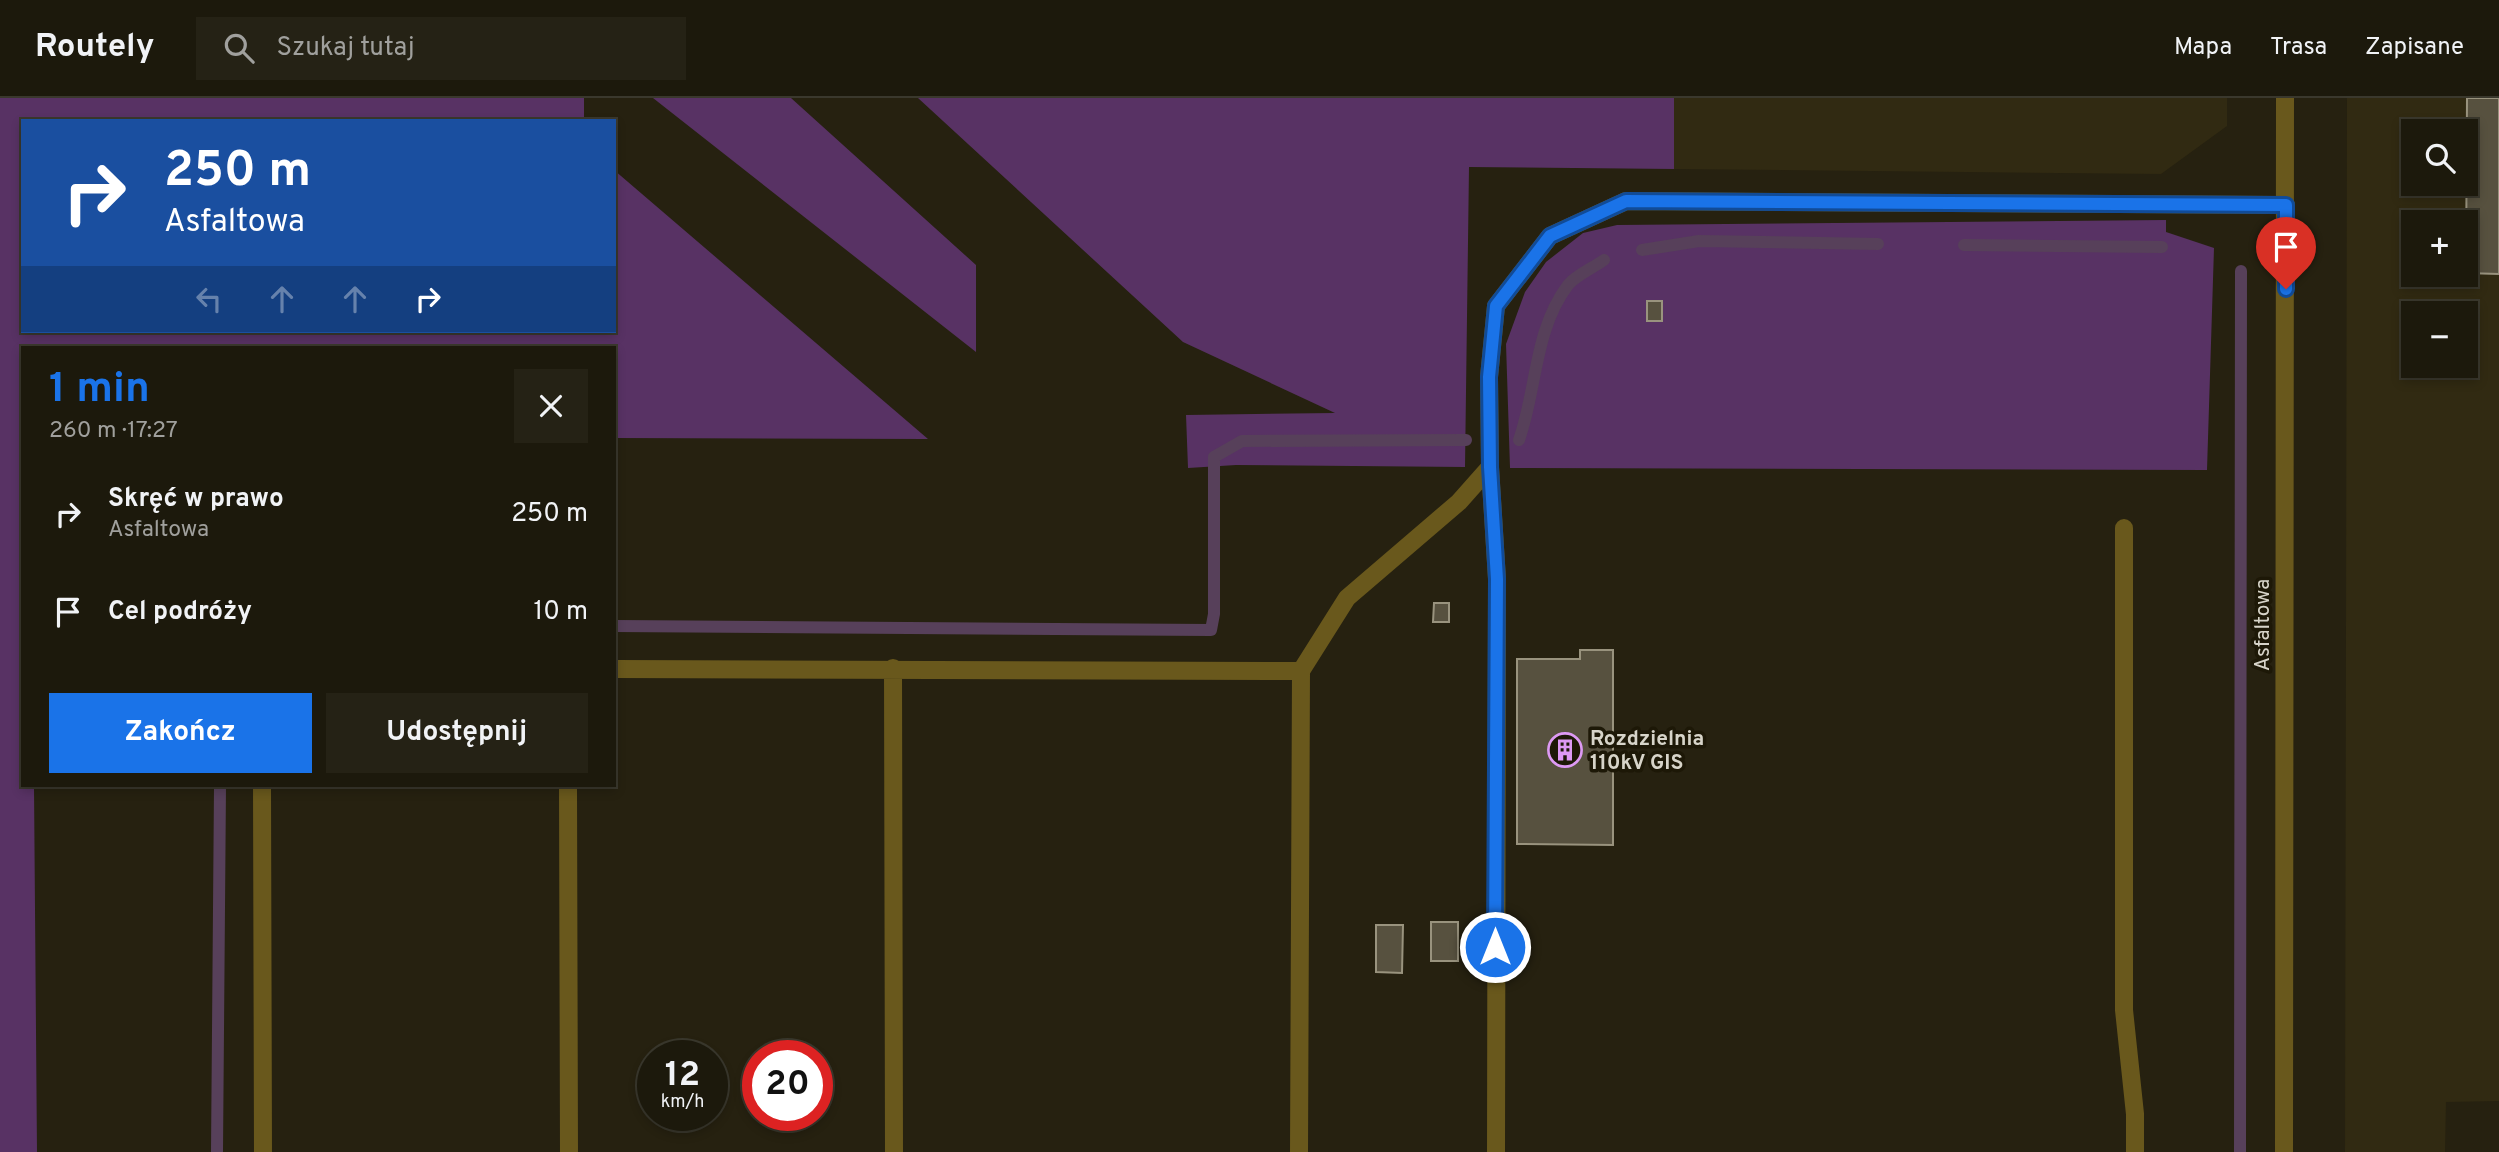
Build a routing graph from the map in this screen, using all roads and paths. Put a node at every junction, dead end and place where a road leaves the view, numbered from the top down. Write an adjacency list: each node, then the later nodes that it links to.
1 (2286, 98): 2 (street, Asfaltowa)
2 (2286, 205): 3 (street); 16 (street, Asfaltowa)
3 (1490, 467): 7 (street); 14 (street)
4 (2124, 528): 15 (street)
5 (893, 668): 6 (street); 7 (street); 12 (street)
6 (616, 669)
7 (1301, 671): 13 (street)
8 (262, 787): 10 (street)
9 (568, 787): 11 (street)
10 (263, 1152)
11 (569, 1152)
12 (894, 1152)
13 (1299, 1152)
14 (1496, 1152)
15 (2135, 1152)
16 (2284, 1152)

